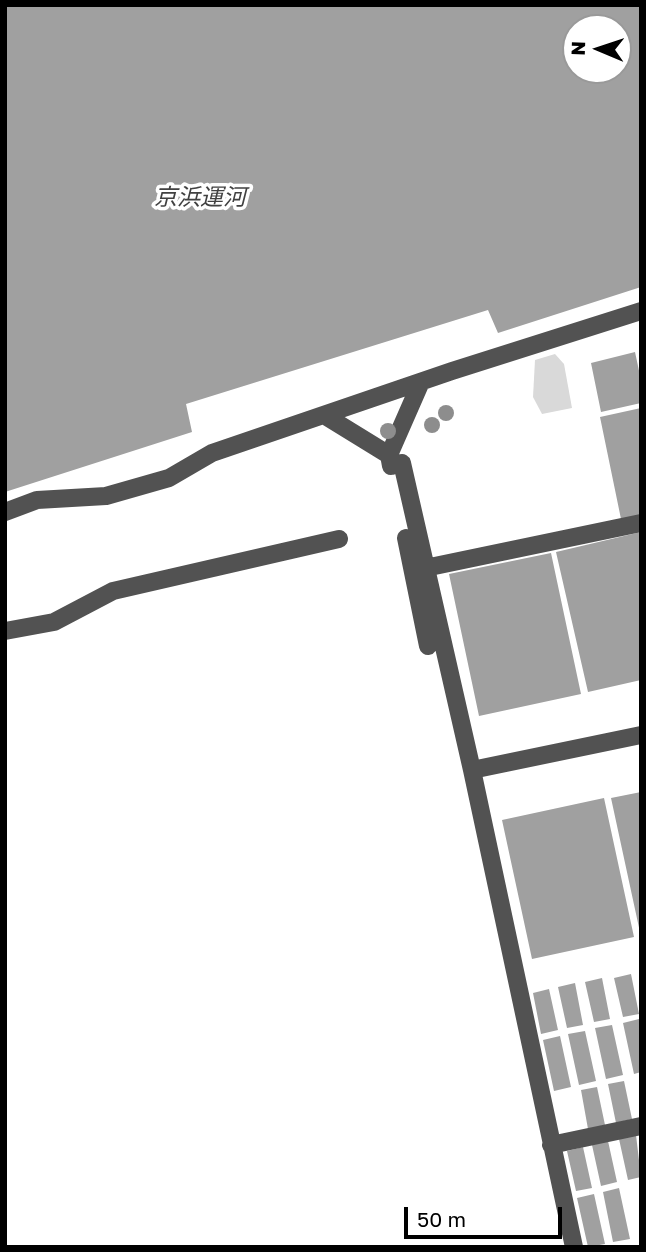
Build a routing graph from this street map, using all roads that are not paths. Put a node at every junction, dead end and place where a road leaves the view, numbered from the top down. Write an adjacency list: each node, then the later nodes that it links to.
1 (641, 311): 2 (lane)
2 (421, 382): 3 (lane); 4 (lane)
3 (324, 415): 4 (lane); 5 (lane)
4 (390, 460): 8 (lane); 10 (lane)
5 (5, 512)
6 (641, 523): 8 (lane)
7 (339, 538): 9 (lane)
8 (425, 568): 12 (lane)
9 (5, 631)
10 (428, 646)
11 (641, 735): 12 (lane)
12 (472, 770): 14 (lane)
13 (641, 1126): 14 (lane)
14 (551, 1145): 15 (lane)
15 (574, 1247)

